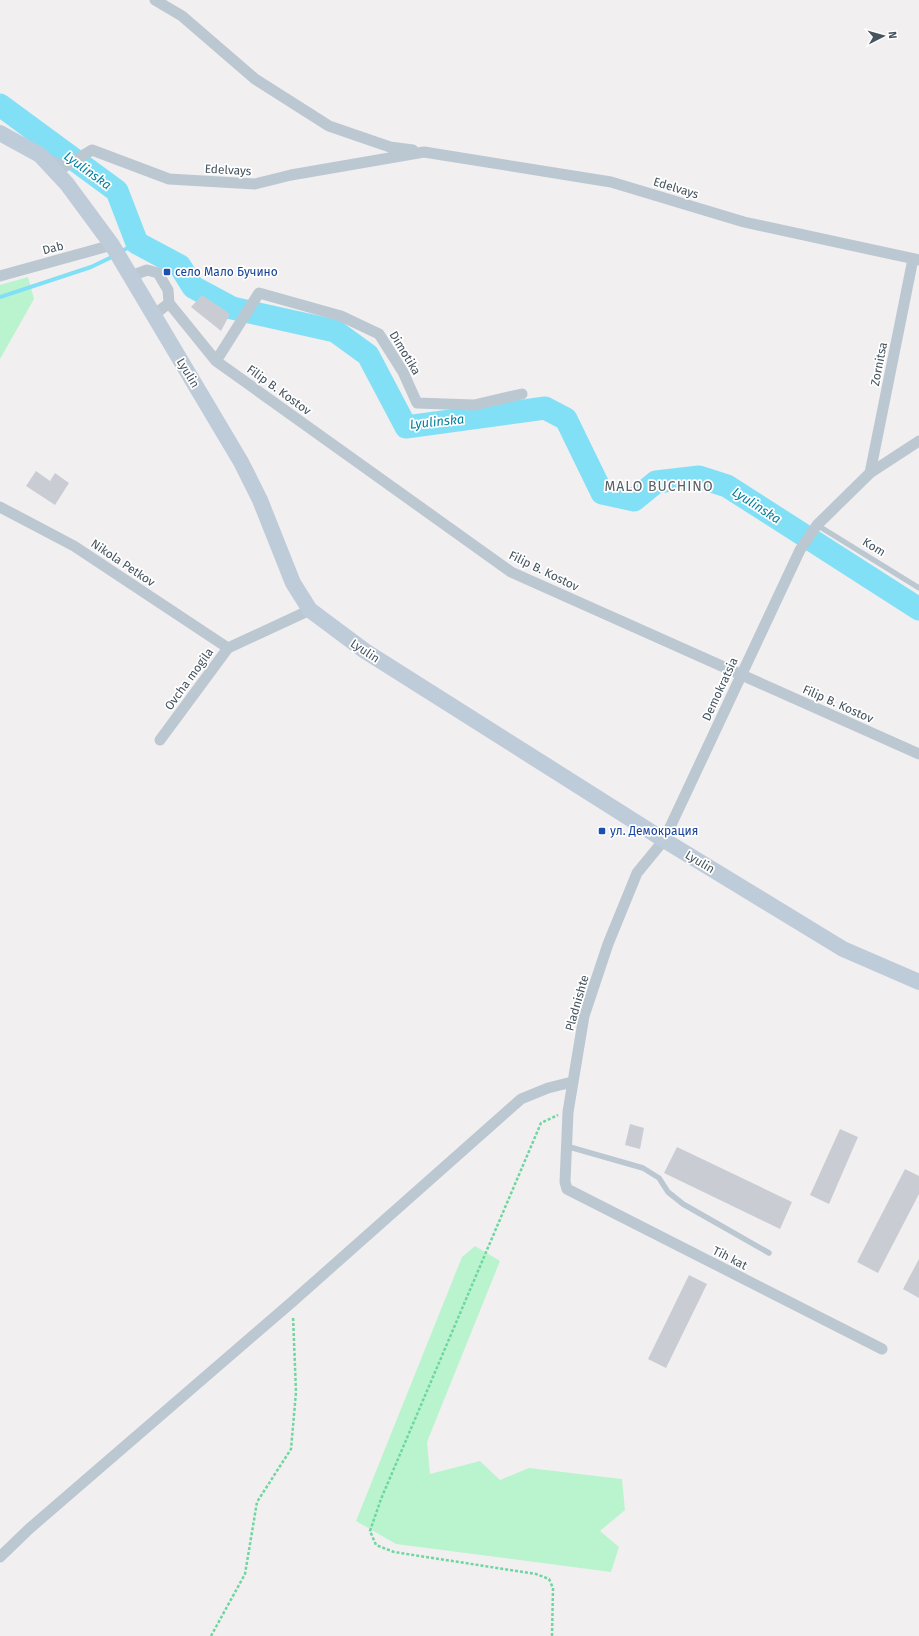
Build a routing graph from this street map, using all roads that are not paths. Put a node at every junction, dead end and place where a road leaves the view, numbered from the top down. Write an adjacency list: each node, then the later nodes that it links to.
1 (155, 0): 3 (street, Edelvays)
2 (0, 133): 4 (street, Lyulin)
3 (424, 152): 4 (street, Edelvays); 6 (street, Edelvays)
4 (40, 155): 5 (street, Lyulin)
5 (112, 245): 7 (street, Dab); 8 (street, Lyulin)
6 (916, 259): 14 (street, Zornitsa)
7 (0, 276)
8 (130, 276): 9 (street); 10 (street, Lyulin)
9 (169, 303): 10 (street); 11 (street, Filip B. Kostov)
10 (154, 315): 18 (street, Lyulin)
11 (216, 361): 12 (street, Dimotika); 20 (street, Filip B. Kostov)
12 (522, 394)
13 (919, 441): 14 (street, Demokratsia)
14 (870, 474): 16 (street, Demokratsia)
15 (0, 507): 19 (street, Nikola Petkov)
16 (817, 525): 17 (lane, Kom); 20 (street, Demokratsia)
17 (919, 588)
18 (310, 610): 19 (street, Ovcha mogila); 23 (street, Lyulin)
19 (228, 648): 21 (street, Ovcha mogila)
20 (741, 676): 22 (street, Filip B. Kostov); 23 (street, Demokratsia)
21 (160, 740)
22 (919, 754)
23 (664, 840): 24 (street, Lyulin); 25 (street, Pladnishte)
24 (919, 982)
25 (572, 1082): 26 (street, Pladnishte); 30 (street)
26 (566, 1146): 27 (street, Pladnishte); 28 (lane)
27 (567, 1189): 29 (street, Tih kat)
28 (769, 1253)
29 (882, 1349)
30 (0, 1557)

